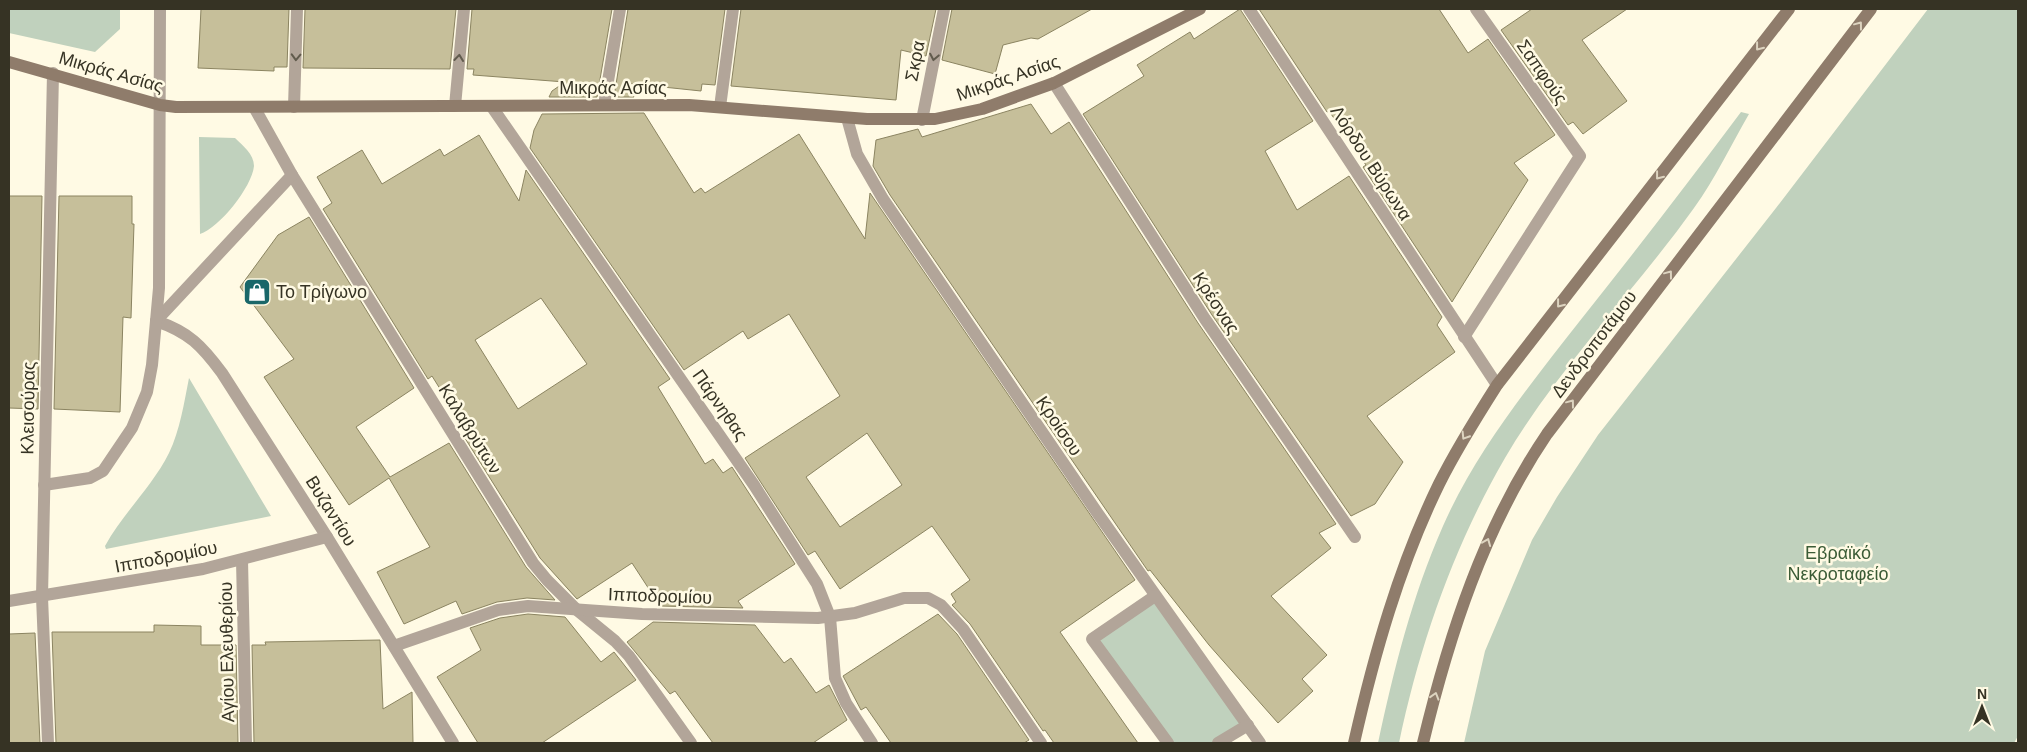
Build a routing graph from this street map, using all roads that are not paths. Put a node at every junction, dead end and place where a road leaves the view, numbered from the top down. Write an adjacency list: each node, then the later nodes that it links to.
1 (160, 9): 15 (street)
2 (298, 9): 19 (street, one-way to 19)
3 (464, 9): 17 (street, one-way to 3)
4 (620, 9): 16 (street)
5 (732, 9): 21 (street)
6 (944, 9): 23 (street, Σκρα, one-way to 23)
7 (1200, 9): 14 (main road, Μικράς Ασίας)
8 (1249, 9): 26 (street, Λόρδου Βύρωνα)
9 (1476, 9): 26 (street, Σαπφούς)
10 (1789, 9): 27 (main road, one-way to 27)
11 (1871, 9): 49 (main road, Δενδροποτάμου, one-way to 11)
12 (9, 62): 13 (main road, Μικράς Ασίας)
13 (53, 73): 15 (main road, Μικράς Ασίας); 28 (street, Κλεισούρας)
14 (1054, 83): 23 (main road, Μικράς Ασίας); 30 (street, Κρέσνας)
15 (160, 105): 18 (main road, Μικράς Ασίας); 25 (street)
16 (604, 105): 20 (main road, Μικράς Ασίας); 21 (main road, Μικράς Ασίας)
17 (454, 106): 19 (main road, Μικράς Ασίας); 20 (main road, Μικράς Ασίας)
18 (254, 107): 19 (main road, Μικράς Ασίας); 24 (street, Καλαβρύτων)
19 (294, 107)
20 (492, 107): 36 (street, Πάρνηθας)
21 (720, 107): 22 (main road, Μικράς Ασίας)
22 (847, 118): 23 (main road, Μικράς Ασίας); 32 (street, Κροίσου)
23 (922, 120)
24 (292, 175): 25 (street); 35 (street, Καλαβρύτων)
25 (156, 321): 28 (street); 29 (street, Βυζαντίου)
26 (1464, 337): 27 (street, Λόρδου Βύρωνα)
27 (1497, 386): 48 (main road, one-way to 48)
28 (44, 484): 33 (street, Κλεισούρας)
29 (327, 537): 31 (street, Ιπποδρομίου); 37 (street, Βυζαντίου)
30 (1355, 537)
31 (242, 560): 33 (street, Ιπποδρομίου); 40 (street, Αγίου Ελευθερίου)
32 (1155, 596): 38 (street, Κροίσου); 45 (street)
33 (42, 597): 34 (street, Ιπποδρομίου); 39 (street, Κλεισούρας)
34 (9, 601)
35 (577, 610): 36 (street, Ιπποδρομίου); 37 (street, Ιπποδρομίου); 42 (street, Καλαβρύτων)
36 (830, 617): 43 (street, Πάρνηθας); 44 (street, Ιπποδρομίου)
37 (394, 646): 41 (street, Βυζαντίου)
38 (1248, 725): 46 (street); 47 (street, Κροίσου)
39 (48, 743)
40 (246, 743)
41 (453, 743)
42 (691, 743)
43 (872, 743)
44 (1041, 743)
45 (1168, 743)
46 (1218, 743)
47 (1260, 743)
48 (1354, 743)
49 (1424, 743)

